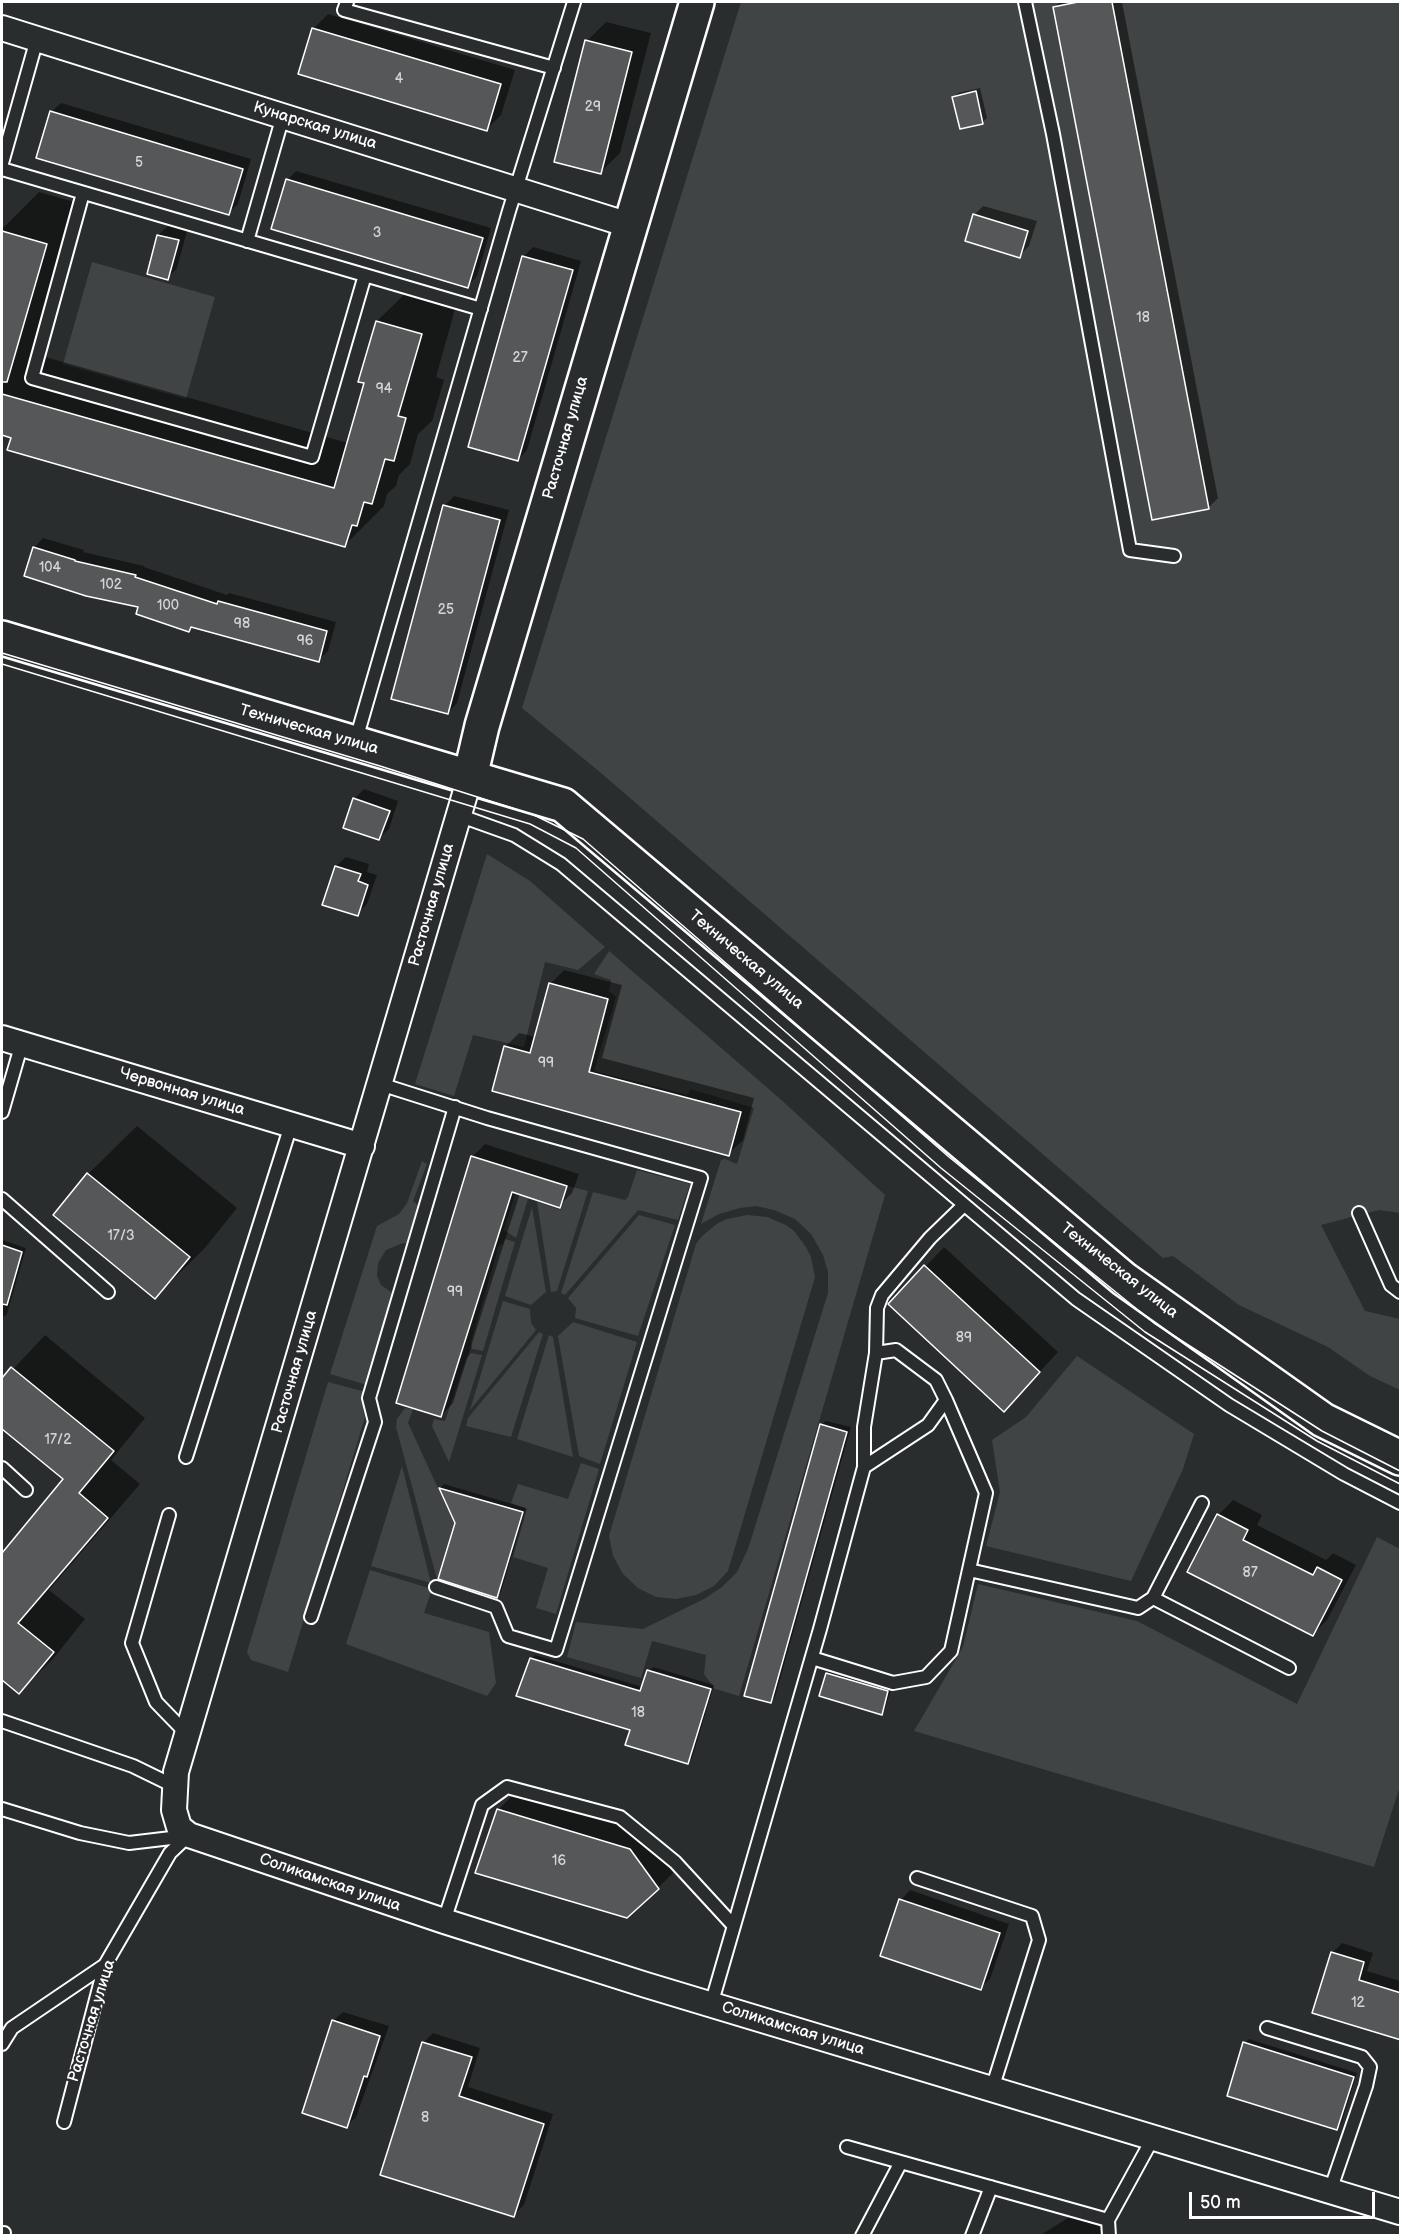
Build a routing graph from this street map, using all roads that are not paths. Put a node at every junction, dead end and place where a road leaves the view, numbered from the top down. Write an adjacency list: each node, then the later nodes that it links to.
1 (347, 2): 7 (lane)
2 (574, 2): 7 (lane)
3 (697, 2): 13 (main road, Расточная улица)
4 (1025, 2): 17 (lane)
5 (2, 28): 6 (street, Кунарская улица)
6 (37, 39): 8 (street, Кунарская улица); 9 (lane)
7 (554, 68): 11 (lane)
8 (283, 116): 11 (street, Кунарская улица); 14 (lane)
9 (2, 163)
10 (2, 169): 12 (lane)
11 (517, 189): 13 (street, Кунарская улица); 16 (lane)
12 (83, 193): 14 (lane); 15 (lane)
13 (629, 225): 20 (main road, Расточная улица)
14 (247, 241): 15 (lane)
15 (365, 275): 16 (lane)
16 (481, 309): 19 (lane)
17 (1174, 556)
18 (2, 638): 19 (main road, Техническая улица)
19 (354, 744): 20 (main road, Техническая улица)
20 (470, 777): 21 (street, Расточная улица); 36 (main road, Техническая улица)
21 (458, 816): 23 (street, Расточная улица); 29 (lane)
22 (12, 1040): 25 (lane); 26 (street, Червонная улица)
23 (380, 1084): 24 (lane); 27 (street, Расточная улица)
24 (455, 1107): 44 (lane); 46 (lane)
25 (2, 1112)
26 (291, 1125): 27 (street, Червонная улица); 35 (lane)
27 (362, 1146): 50 (street, Расточная улица)
28 (2, 1198): 31 (lane)
29 (964, 1205): 33 (lane); 41 (lane)
30 (1359, 1214): 32 (lane)
31 (108, 1292)
32 (1401, 1292)
33 (876, 1353): 34 (lane); 37 (lane)
34 (946, 1400): 37 (lane); 43 (lane)
35 (186, 1457)
36 (1401, 1458)
37 (864, 1467): 47 (lane)
38 (2, 1468): 39 (lane)
39 (26, 1490)
40 (1202, 1503): 45 (lane)
41 (1401, 1503)
42 (169, 1515): 50 (lane)
43 (969, 1570): 45 (lane); 47 (lane)
44 (436, 1587)
45 (1154, 1598): 48 (lane)
46 (311, 1617)
47 (812, 1658): 56 (lane)
48 (1289, 1668)
49 (2, 1721): 51 (lane)
50 (188, 1735): 51 (street, Расточная улица)
51 (174, 1786): 53 (street, Расточная улица)
52 (2, 1809): 53 (lane, Соликамская улица)
53 (189, 1836): 55 (street, Соликамская улица); 57 (lane, Расточная улица)
54 (917, 1878): 61 (lane)
55 (444, 1921): 56 (lane); 58 (street, Соликамская улица)
56 (733, 1925): 58 (lane)
57 (105, 1965): 60 (lane); 62 (lane, Расточная улица)
58 (711, 2005): 61 (street, Соликамская улица)
59 (1267, 2028): 67 (lane)
60 (2, 2044)
61 (992, 2089): 63 (street, Соликамская улица)
62 (64, 2122)
63 (1153, 2138): 67 (street, Соликамская улица); 69 (lane)
64 (847, 2147): 65 (lane)
65 (901, 2162): 66 (lane); 70 (lane)
66 (991, 2187): 69 (lane); 71 (lane)
67 (1330, 2191): 68 (street, Соликамская улица)
68 (1401, 2212)
69 (1108, 2220): 72 (lane)
70 (862, 2235)
71 (972, 2235)
72 (1109, 2235)

